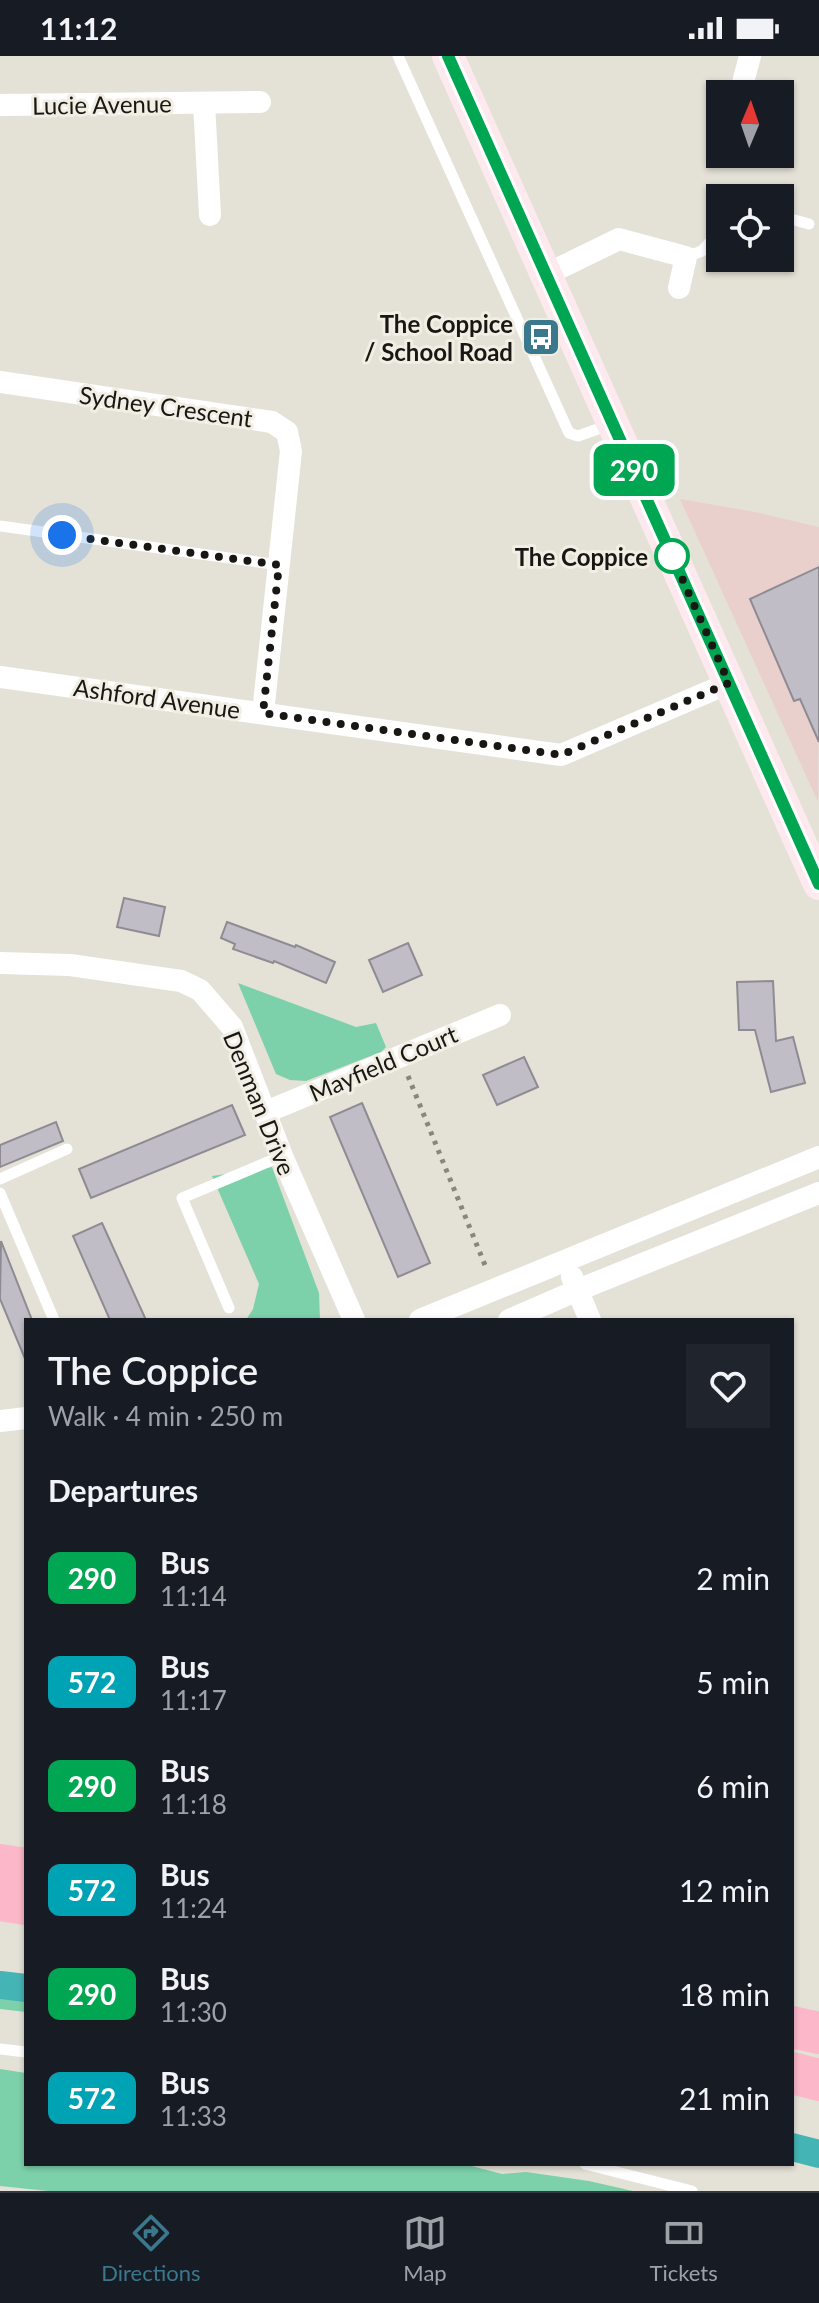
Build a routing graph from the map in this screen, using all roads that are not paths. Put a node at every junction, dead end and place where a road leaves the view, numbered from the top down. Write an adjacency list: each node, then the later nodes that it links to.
1 (398, 56): 16 (lane)
2 (448, 56): 13 (main road)
3 (750, 56): 4 (street)
4 (744, 80)
5 (260, 102): 6 (street, Lucie Avenue)
6 (204, 103): 7 (street, Lucie Avenue); 8 (street, Lucie Avenue)
7 (0, 105)
8 (210, 215)
9 (794, 220): 10 (lane)
10 (809, 224)
11 (706, 247): 12 (lane)
12 (686, 257): 13 (street); 14 (street)
13 (545, 275): 16 (main road)
14 (679, 288)
15 (0, 382): 18 (street, Sydney Crescent)
16 (613, 423): 20 (main road)
17 (0, 526): 18 (lane)
18 (279, 565): 21 (street, Sydney Crescent)
19 (0, 677): 21 (street, Ashford Avenue)
20 (729, 683): 21 (street, Ashford Avenue); 22 (main road)
21 (263, 713)
22 (819, 884)
23 (0, 963): 25 (street, Denman Drive)
24 (500, 1015): 25 (street, Mayfield Court)
25 (266, 1112): 27 (street, Denman Drive)
26 (67, 1149): 29 (lane)
27 (282, 1156): 34 (lane); 36 (street, Denman Drive)
28 (819, 1157): 32 (street)
29 (0, 1179)
30 (0, 1193): 35 (lane)
31 (819, 1193): 33 (street)
32 (566, 1261): 33 (street); 37 (street)
33 (578, 1290): 38 (street); 39 (street)
34 (229, 1308)
35 (53, 1318)
36 (353, 1318)
37 (425, 1318)
38 (514, 1318)
39 (589, 1318)
40 (24, 1418): 41 (street)
41 (0, 1421)
42 (0, 1865): 43 (highway)
43 (24, 1869)
44 (0, 1900): 45 (highway)
45 (24, 1904)
46 (794, 2027): 47 (highway)
47 (819, 2033)
48 (0, 2049): 49 (lane)
49 (24, 2052)
50 (794, 2074): 51 (highway)
51 (819, 2080)
52 (593, 2166): 53 (lane)
53 (692, 2191)

